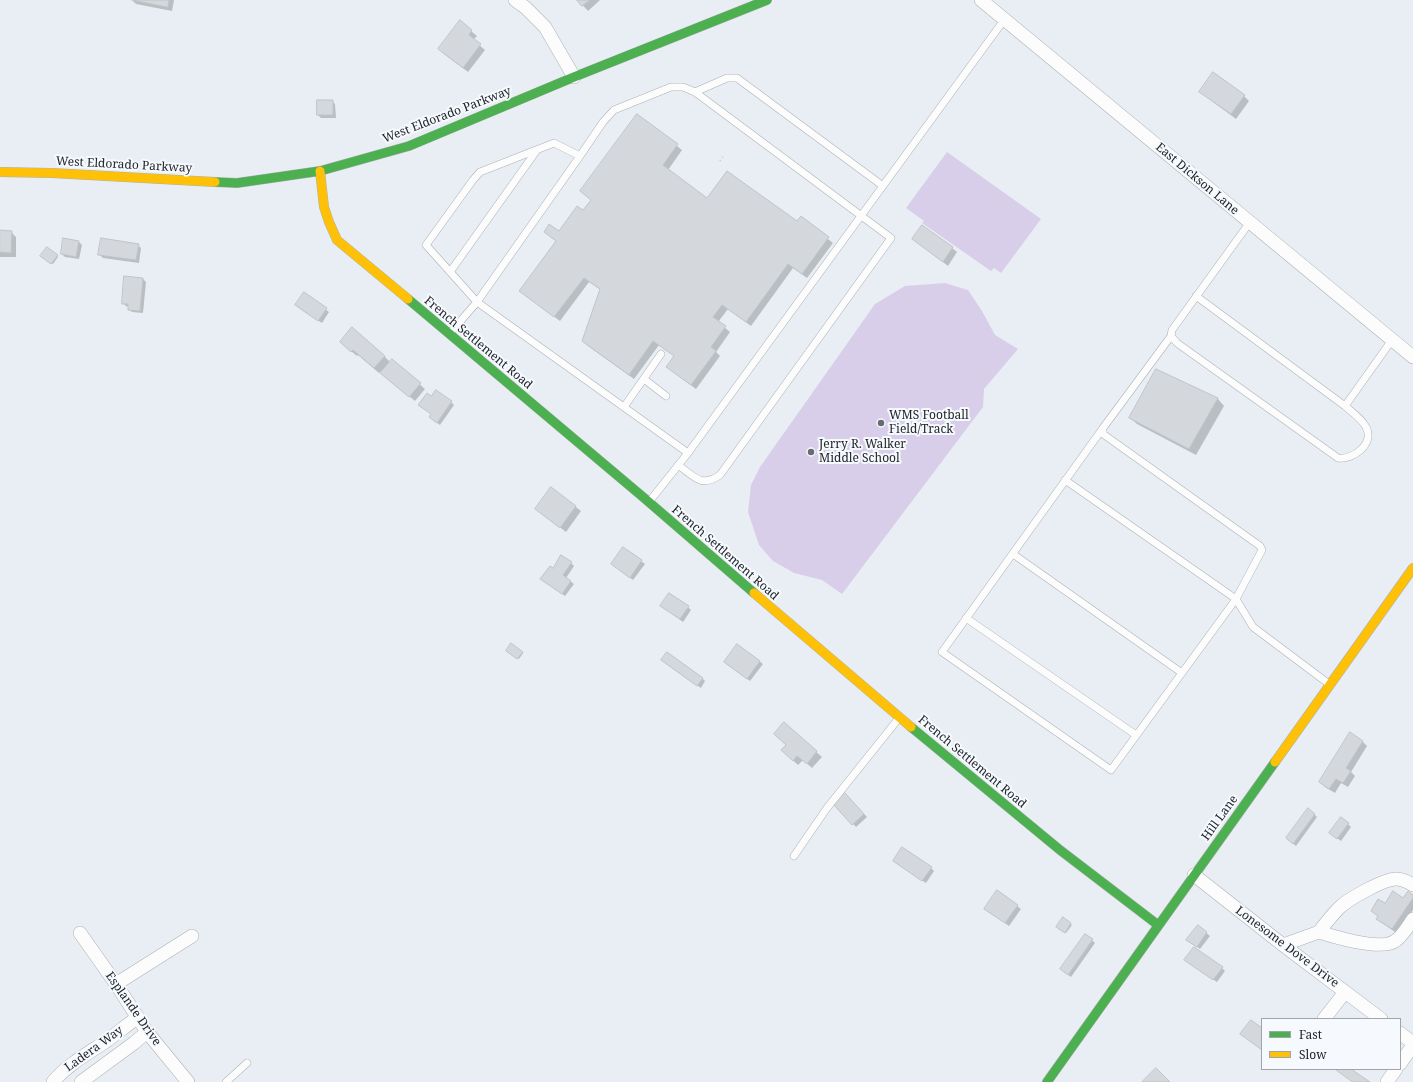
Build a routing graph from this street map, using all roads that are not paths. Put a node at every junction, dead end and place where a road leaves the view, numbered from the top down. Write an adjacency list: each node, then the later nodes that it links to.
1 (515, 0): 5 (street)
2 (767, 0): 5 (street, West Eldorado Parkway)
3 (981, 0): 4 (street, East Dickson Lane)
4 (1004, 20): 11 (lane); 13 (street, East Dickson Lane)
5 (574, 77): 9 (street, West Eldorado Parkway)
6 (695, 92): 8 (lane); 11 (lane); 12 (lane)
7 (537, 150): 8 (lane); 14 (lane); 14 (lane)
8 (580, 156): 16 (lane)
9 (320, 171): 10 (street, West Eldorado Parkway); 17 (street, French Settlement Road)
10 (0, 172)
11 (883, 186): 12 (lane)
12 (862, 215): 27 (lane); 28 (lane)
13 (1250, 222): 15 (lane); 19 (street, East Dickson Lane)
14 (450, 272): 16 (lane)
15 (1196, 296): 18 (lane); 24 (lane)
16 (477, 302): 17 (lane); 25 (lane)
17 (449, 334): 30 (street, French Settlement Road)
18 (1172, 336): 24 (lane); 26 (lane)
19 (1392, 340): 21 (street, East Dickson Lane); 24 (lane)
20 (661, 354): 22 (lane)
21 (1413, 357)
22 (644, 380): 23 (lane); 25 (lane)
23 (666, 396)
24 (1346, 406)
25 (624, 407): 27 (lane)
26 (1103, 428): 29 (lane); 33 (lane)
27 (688, 453): 28 (lane)
28 (678, 465): 30 (lane)
29 (1065, 480): 31 (lane); 33 (lane)
30 (649, 502): 37 (street, French Settlement Road)
31 (1013, 554): 34 (lane); 35 (lane)
32 (1413, 568): 36 (street, Hill Lane)
33 (1236, 600): 35 (lane); 36 (lane)
34 (966, 618): 38 (lane); 38 (lane)
35 (1182, 673): 38 (lane)
36 (1330, 685): 40 (street, Hill Lane)
37 (899, 717): 39 (lane); 43 (street, French Settlement Road)
38 (1136, 735)
39 (794, 856)
40 (1194, 875): 43 (street, Hill Lane); 47 (street, Lonesome Dove Drive)
41 (1413, 885): 44 (street)
42 (1413, 919): 44 (street)
43 (1158, 924): 65 (street, Hill Lane)
44 (1319, 932): 47 (street)
45 (80, 933): 48 (street, Esplande Drive)
46 (192, 936): 48 (street)
47 (1283, 945): 49 (street, Lonesome Dove Drive)
48 (116, 984): 50 (street, Esplande Drive)
49 (1345, 992): 51 (street); 52 (street, Lonesome Dove Drive)
50 (138, 1017): 53 (street, Esplande Drive); 55 (street, Ladera Way)
51 (1325, 1018)
52 (1380, 1018)
53 (147, 1032): 57 (street, Ladera Way); 63 (street, Esplande Drive)
54 (1401, 1034): 56 (street)
55 (107, 1040): 57 (street); 61 (street, Ladera Way)
56 (1413, 1044): 58 (street)
57 (118, 1055): 62 (street, Ladera Way)
58 (1401, 1062)
59 (247, 1063): 64 (lane)
60 (1395, 1070): 66 (street)
61 (53, 1082)
62 (81, 1082)
63 (188, 1082)
64 (226, 1082)
65 (1047, 1082)
66 (1387, 1082)

